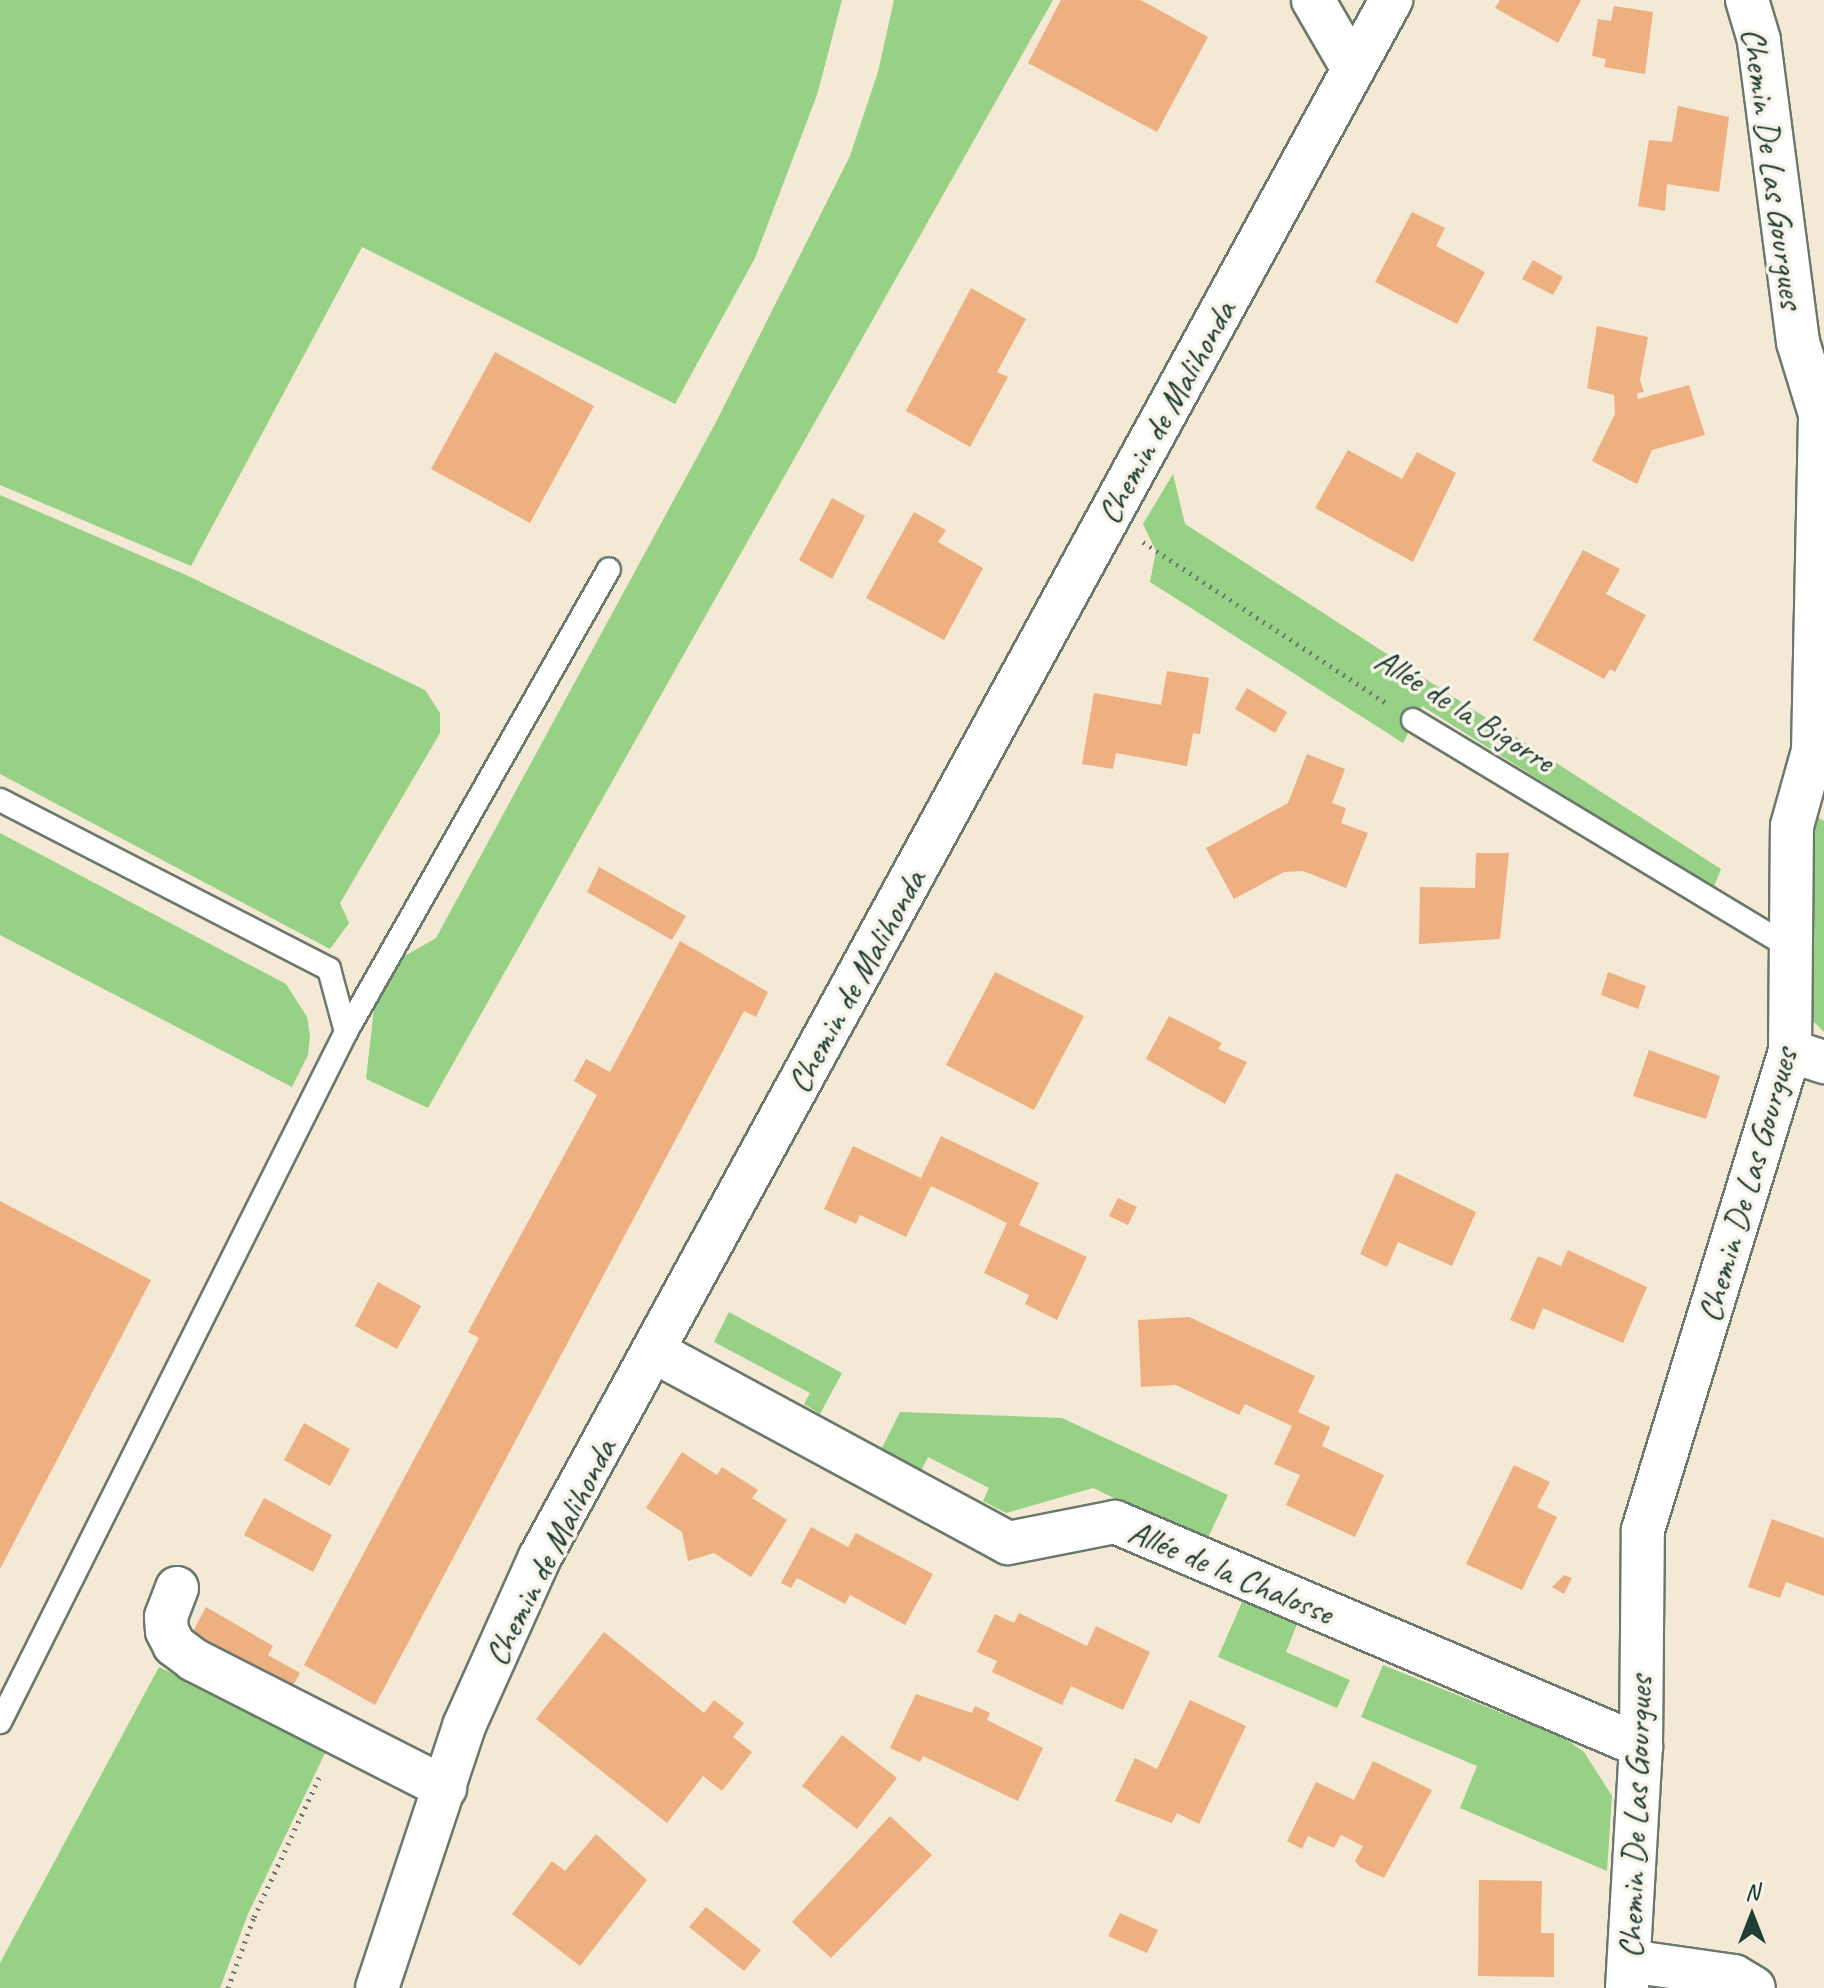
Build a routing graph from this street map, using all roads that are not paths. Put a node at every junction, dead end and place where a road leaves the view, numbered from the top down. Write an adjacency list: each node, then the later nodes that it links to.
1 (1313, 0): 4 (street)
2 (1747, 0): 8 (street, Chemin De Las Gourgues)
3 (1382, 4): 4 (street, Chemin de Malihonda)
4 (1353, 69): 11 (street, Chemin de Malihonda)
5 (609, 569): 9 (lane)
6 (1413, 720): 8 (lane, Allée de la Bigorre)
7 (0, 800): 9 (lane)
8 (1793, 949): 10 (street, Chemin De Las Gourgues)
9 (346, 1032): 13 (lane)
10 (1807, 1057): 14 (street, Chemin De Las Gourgues)
11 (655, 1352): 14 (street, Allée de la Chalosse); 15 (street, Chemin de Malihonda)
12 (177, 1588): 15 (street)
13 (0, 1722)
14 (1641, 1746): 16 (street, Chemin De Las Gourgues)
15 (445, 1788): 17 (street, Chemin de Malihonda)
16 (1628, 1974): 18 (street)
17 (377, 1988)
18 (1754, 1988)

